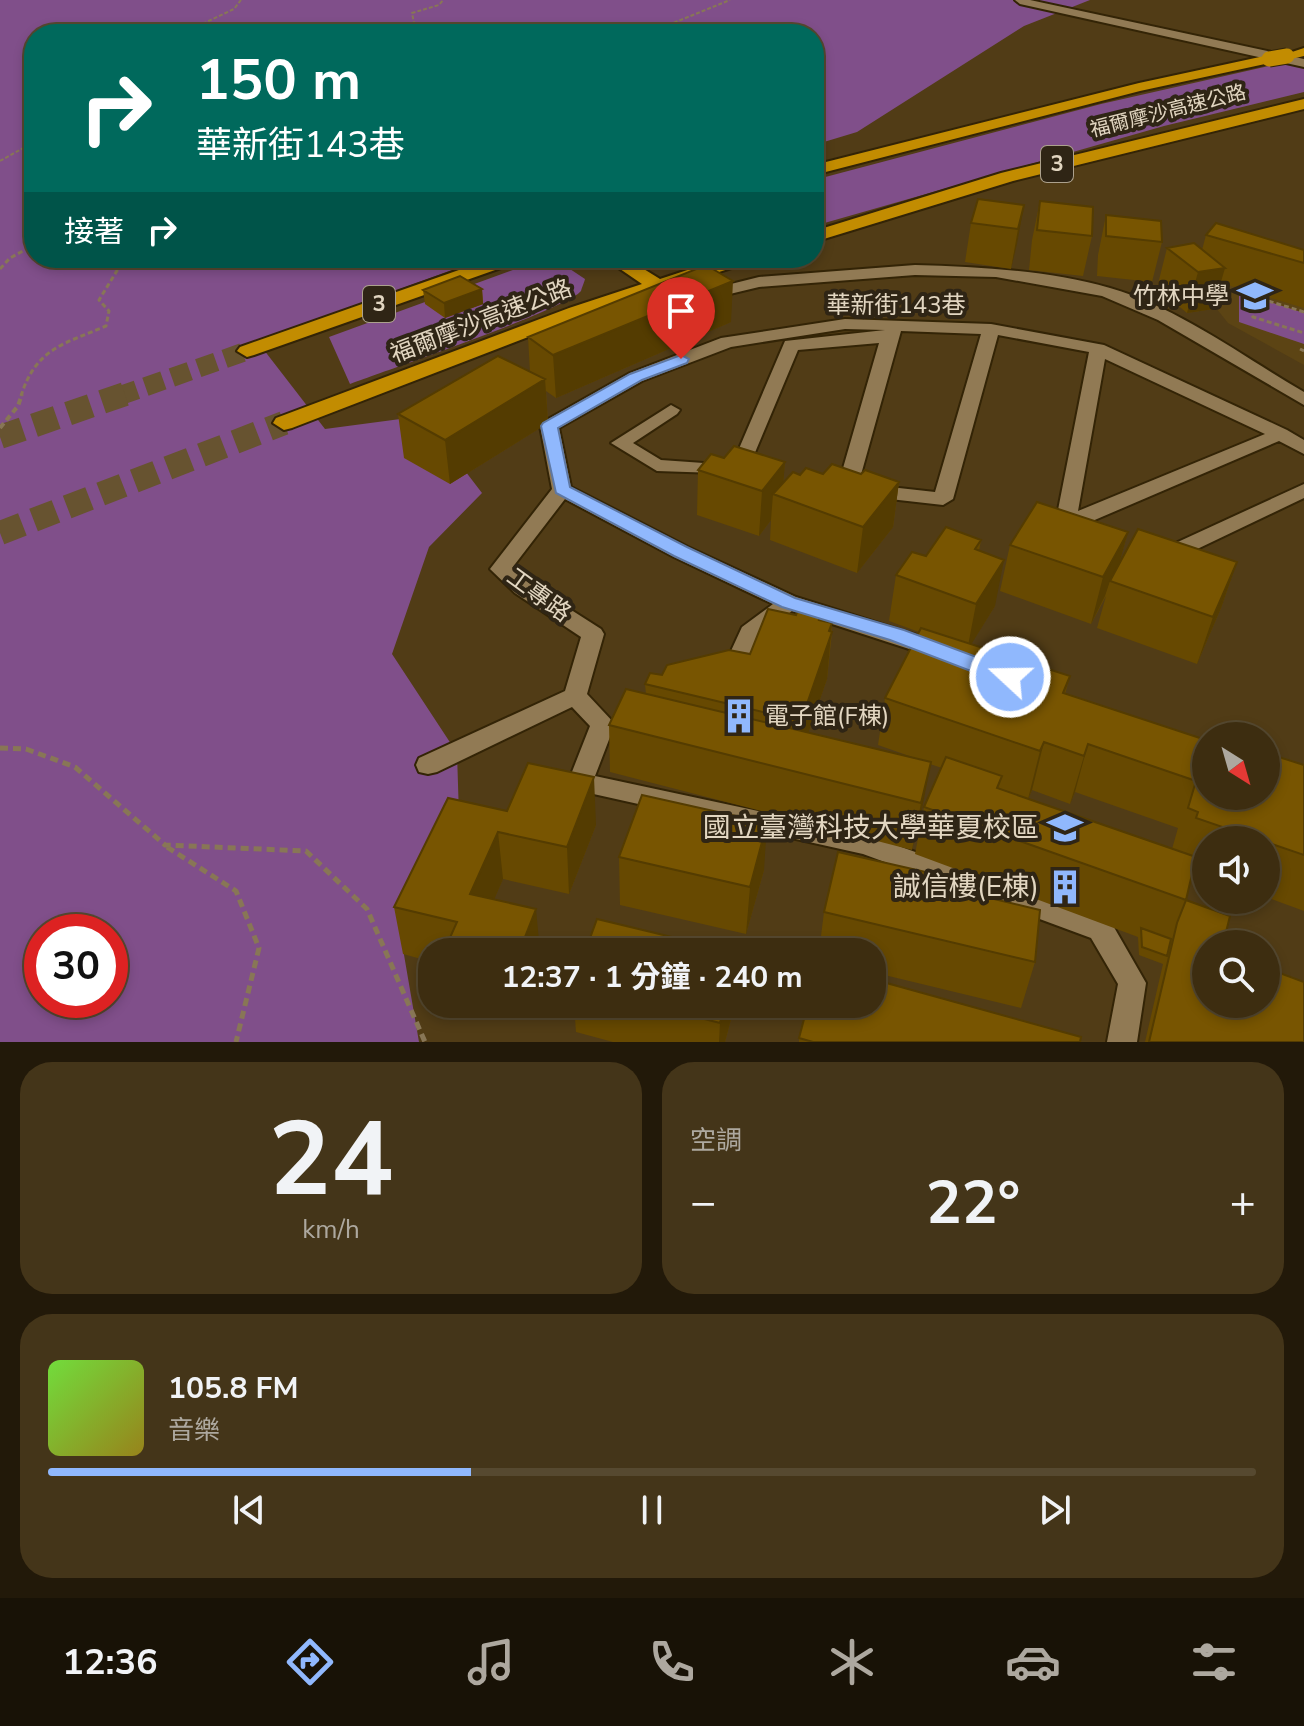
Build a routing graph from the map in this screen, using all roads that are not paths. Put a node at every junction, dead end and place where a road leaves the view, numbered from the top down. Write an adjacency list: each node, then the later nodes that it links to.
1 (1020, 1): 3 (street)
2 (1304, 52): 5 (highway, 福爾摩沙高速公路 / 3, bridge)
3 (1304, 63)
4 (1304, 104): 6 (highway, 福爾摩沙高速公路 / 3)
5 (824, 167)
6 (824, 234)
7 (483, 268): 15 (highway, 福爾摩沙高速公路 / 3)
8 (629, 268): 10 (highway)
9 (709, 268): 10 (highway, 福爾摩沙高速公路)
10 (655, 284): 18 (highway, 福爾摩沙高速公路)
11 (695, 299): 16 (street)
12 (991, 329): 13 (street, 華新街143巷); 13 (street); 14 (street, 華新街143巷)
13 (892, 331): 17 (street); 21 (street, 華新街143巷)
14 (1098, 349): 19 (street, 華新街143巷); 19 (street)
15 (247, 351)
16 (1304, 400)
17 (671, 410)
18 (284, 423)
19 (1280, 434): 20 (street, 華新街143巷)
20 (1304, 448)
21 (562, 490): 24 (street); 27 (street, 工專路)
22 (1304, 490): 23 (street)
23 (1161, 558)
24 (788, 602): 25 (street); 26 (street)
25 (967, 661)
26 (715, 684)
27 (575, 696): 29 (street); 30 (street)
28 (631, 714): 29 (street)
29 (603, 724): 31 (street)
30 (428, 765)
31 (1122, 1042)

